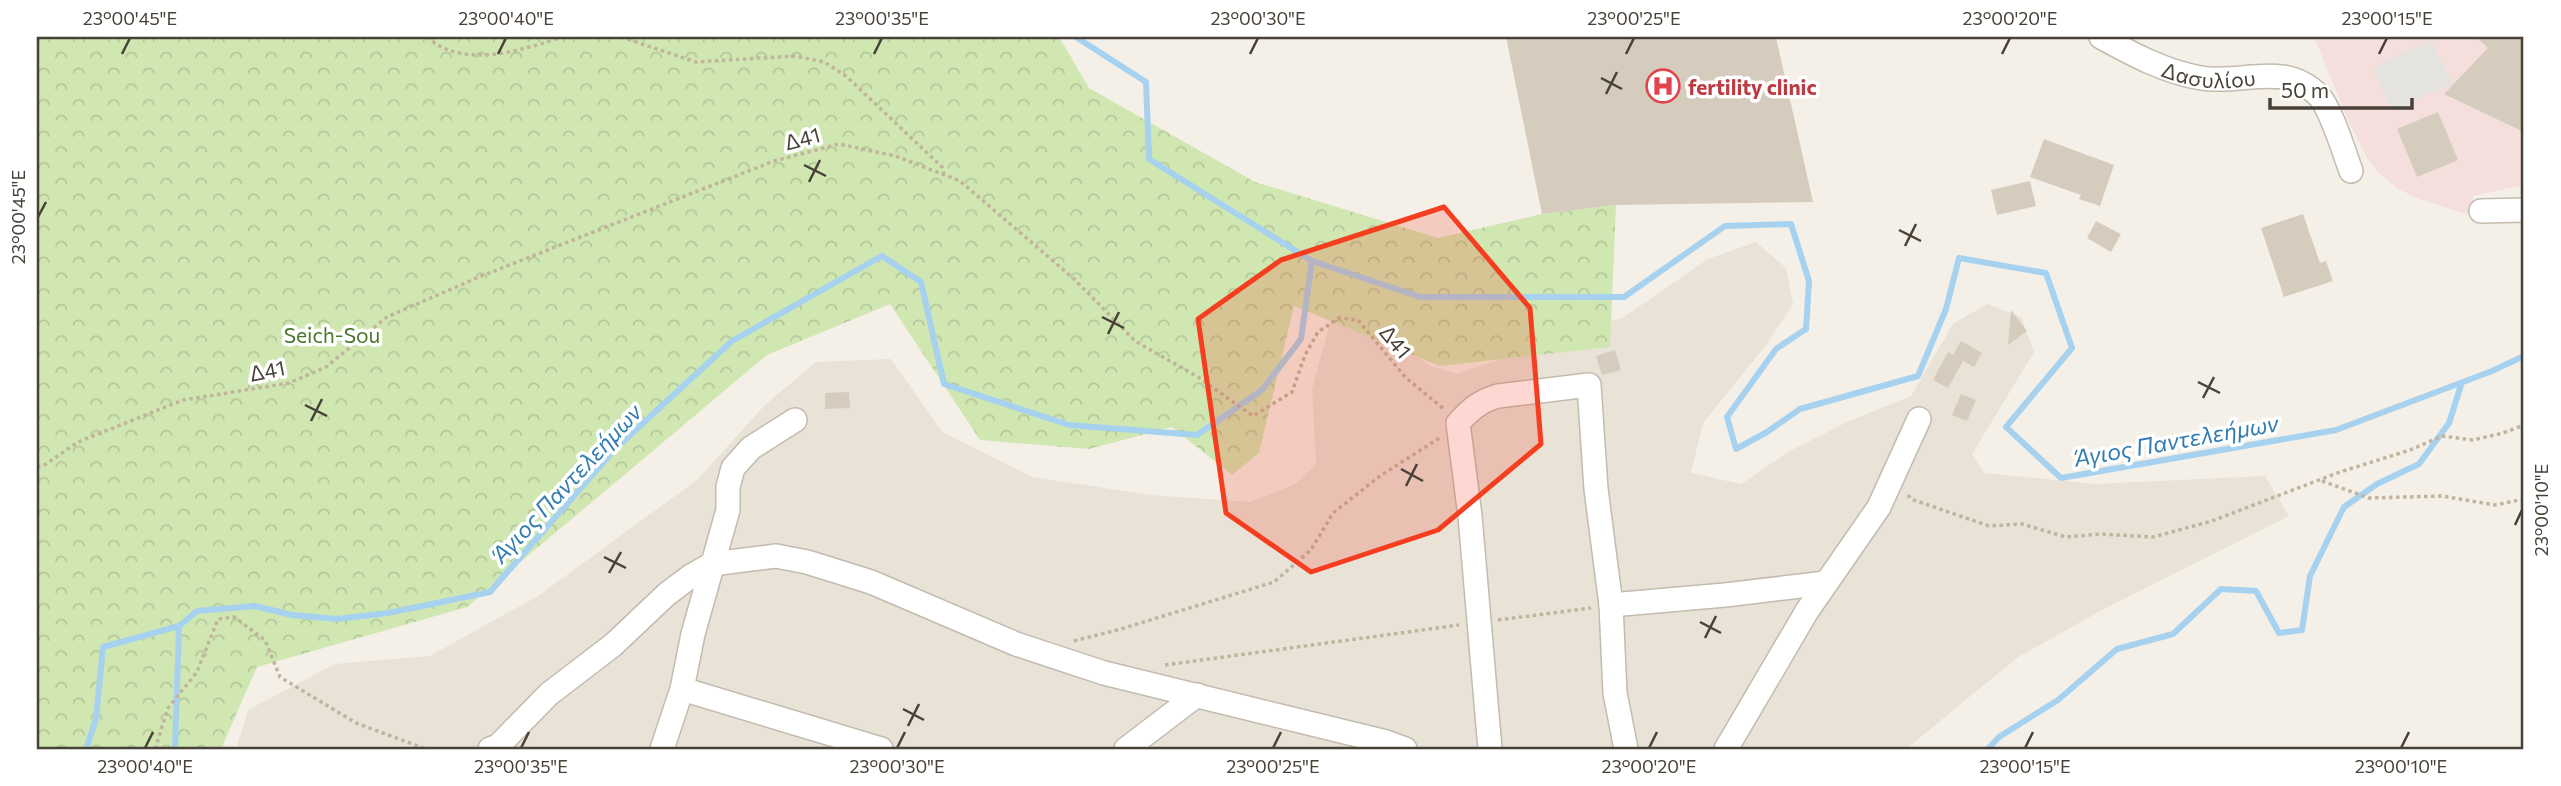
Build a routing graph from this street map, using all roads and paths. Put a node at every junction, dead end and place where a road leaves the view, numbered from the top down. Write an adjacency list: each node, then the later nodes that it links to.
1 (427, 37): 2 (path)
2 (562, 37)
3 (621, 37): 6 (path)
4 (2101, 37): 5 (street, Δασυλίου)
5 (2351, 171)
6 (944, 175): 11 (path, Δ41); 13 (path, Δ41)
7 (2524, 210): 8 (street)
8 (2481, 211)
9 (1919, 419): 14 (street)
10 (795, 420): 17 (street)
11 (1458, 422): 19 (street); 20 (street); 21 (path)
12 (2524, 425): 15 (path)
13 (37, 467)
14 (1893, 479): 15 (path); 18 (street)
15 (2320, 480): 16 (path)
16 (2524, 499)
17 (712, 564): 23 (street); 24 (street); 25 (street)
18 (1826, 583): 19 (street); 34 (street)
19 (1611, 605): 20 (path); 33 (street)
20 (1478, 622): 22 (path); 32 (street)
21 (1071, 641)
22 (1159, 666)
23 (682, 689): 28 (street); 29 (street)
24 (1197, 695): 30 (street); 31 (street)
25 (496, 748)
26 (155, 749): 27 (path)
27 (426, 749)
28 (662, 749)
29 (881, 749)
30 (1126, 749)
31 (1405, 749)
32 (1490, 749)
33 (1626, 749)
34 (1726, 749)

